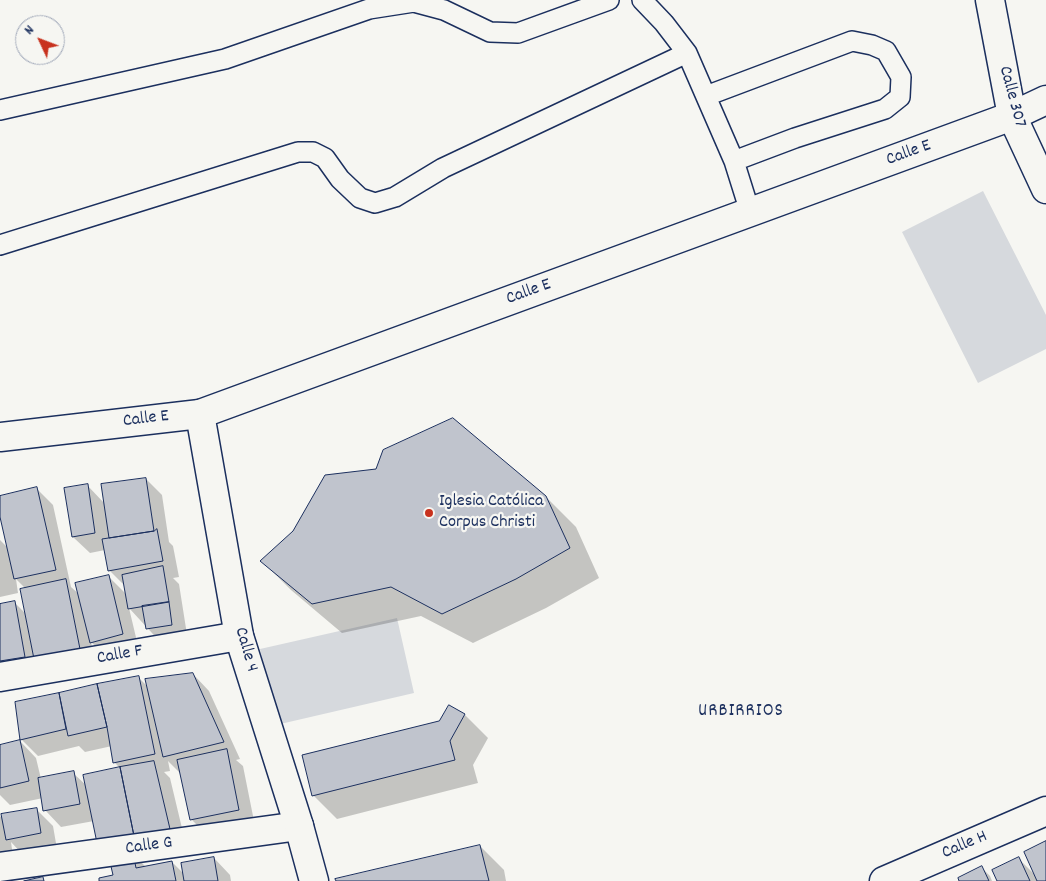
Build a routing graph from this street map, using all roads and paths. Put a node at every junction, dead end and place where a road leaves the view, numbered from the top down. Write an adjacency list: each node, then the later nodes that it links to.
1 (609, 0): 7 (lane)
2 (642, 0): 4 (lane)
3 (990, 0): 8 (street, Calle 307)
4 (687, 53): 5 (lane); 12 (lane)
5 (706, 96): 9 (lane); 9 (lane)
6 (1046, 100): 8 (street, Calle E)
7 (0, 110)
8 (1012, 116): 10 (street, Calle 307); 11 (street, Calle E)
9 (734, 161): 11 (lane)
10 (1046, 189)
11 (750, 212): 13 (street, Calle E)
12 (0, 245)
13 (200, 414): 14 (street, Calle E); 15 (street, Calle 4)
14 (0, 437)
15 (239, 636): 16 (street, Calle F); 18 (street, Calle 4)
16 (0, 677)
17 (1046, 811): 21 (street, Calle H)
18 (299, 826): 19 (street, Calle G); 20 (street, Calle 4)
19 (0, 867)
20 (314, 881)
21 (884, 881)

